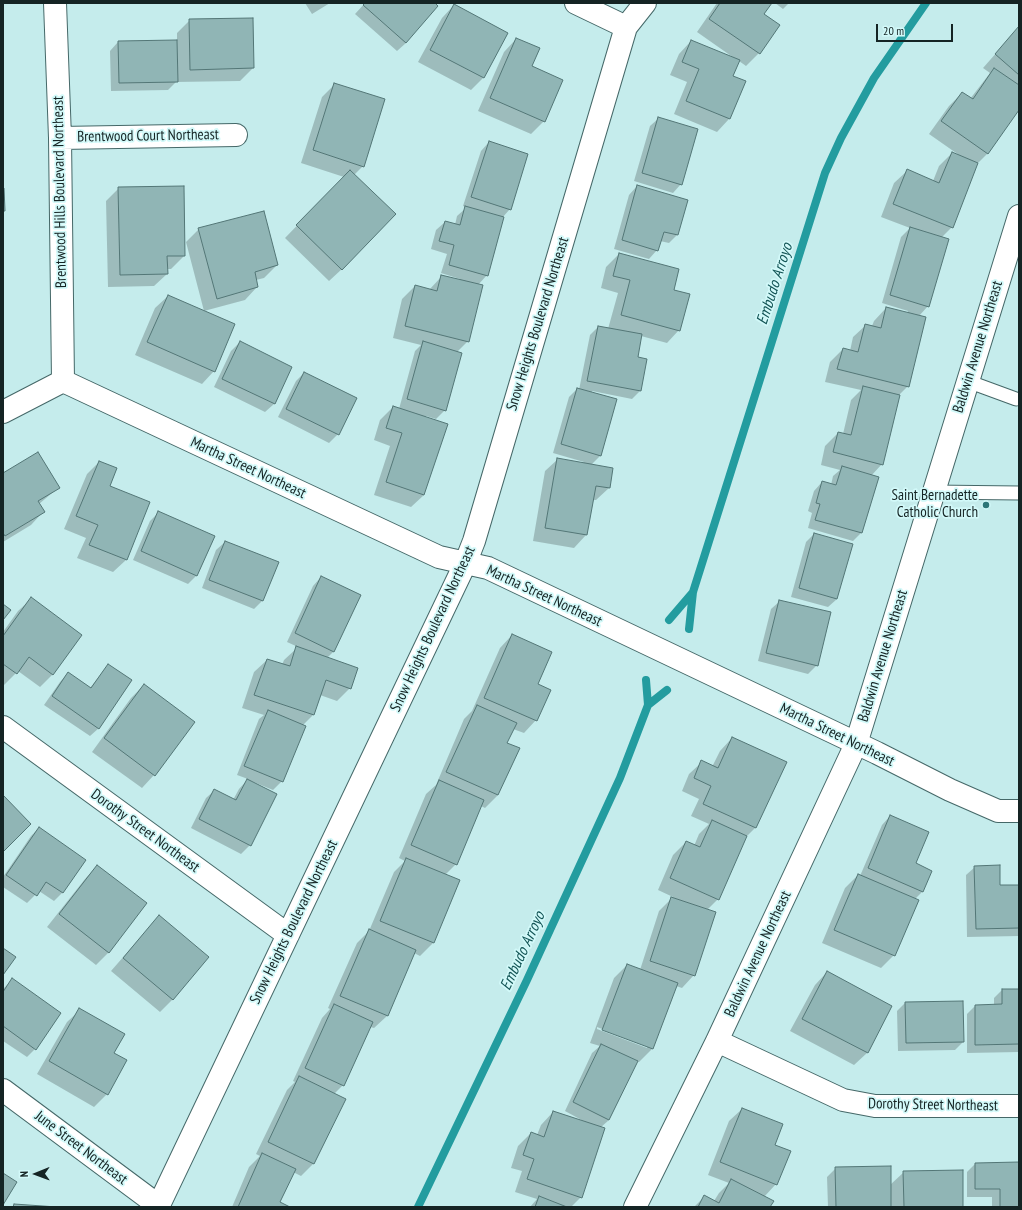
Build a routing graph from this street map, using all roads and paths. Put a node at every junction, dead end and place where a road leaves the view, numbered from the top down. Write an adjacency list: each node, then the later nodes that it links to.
1 (55, 3): 6 (street, Brentwood Hills Boulevard Northeast)
2 (576, 3): 4 (street)
3 (645, 3): 4 (street, Snow Heights Boulevard Northeast)
4 (626, 27): 14 (street, Snow Heights Boulevard Northeast)
5 (236, 135): 6 (street, Brentwood Court Northeast)
6 (60, 138): 9 (street, Brentwood Hills Boulevard Northeast)
7 (1019, 216): 8 (street, Baldwin Avenue Northeast)
8 (967, 380): 10 (lane); 12 (street, Baldwin Avenue Northeast)
9 (63, 382): 11 (street); 14 (street, Martha Street Northeast)
10 (1016, 399)
11 (3, 412)
12 (932, 492): 13 (lane); 16 (street, Baldwin Avenue Northeast)
13 (1019, 493)
14 (465, 564): 16 (street, Martha Street Northeast); 18 (street, Snow Heights Boulevard Northeast)
15 (3, 727): 18 (street, Dorothy Street Northeast)
16 (856, 744): 17 (street, Martha Street Northeast); 19 (street, Baldwin Avenue Northeast)
17 (1019, 811)
18 (288, 935): 22 (street, Snow Heights Boulevard Northeast)
19 (717, 1041): 21 (street, Dorothy Street Northeast); 23 (street, Baldwin Avenue Northeast)
20 (3, 1090): 22 (street, June Street Northeast)
21 (1019, 1106)
22 (159, 1206)
23 (635, 1207)

